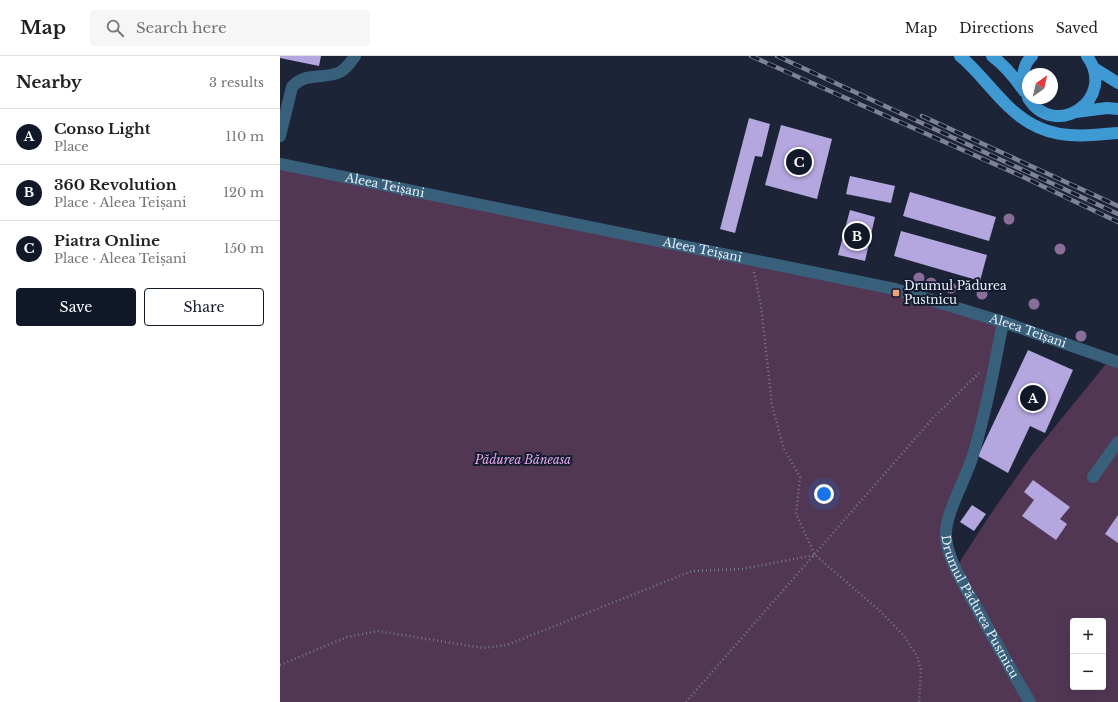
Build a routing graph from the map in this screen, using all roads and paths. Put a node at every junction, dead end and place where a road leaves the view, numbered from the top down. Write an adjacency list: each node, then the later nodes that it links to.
1 (355, 56): 14 (street)
2 (960, 56): 13 (main road)
3 (992, 56): 9 (main road)
4 (1032, 56): 6 (main road)
5 (1088, 56): 7 (main road)
6 (1024, 68)
7 (1094, 68): 8 (main road); 12 (main road)
8 (1118, 83)
9 (1022, 89)
10 (1034, 104): 12 (main road)
11 (1118, 109): 12 (main road)
12 (1075, 112)
13 (1118, 133)
14 (280, 136)
15 (280, 164): 16 (street, Aleea Teișani)
16 (752, 259): 17 (street, Aleea Teișani); 22 (path)
17 (1003, 322): 18 (street, Aleea Teișani); 26 (street, Drumul Pădurea Pustnicu)
18 (1118, 362)
19 (981, 372): 22 (path)
20 (1118, 442): 21 (street)
21 (1093, 477)
22 (815, 555): 23 (path); 24 (path); 25 (path)
23 (280, 665)
24 (686, 702)
25 (919, 702)
26 (1030, 702)

